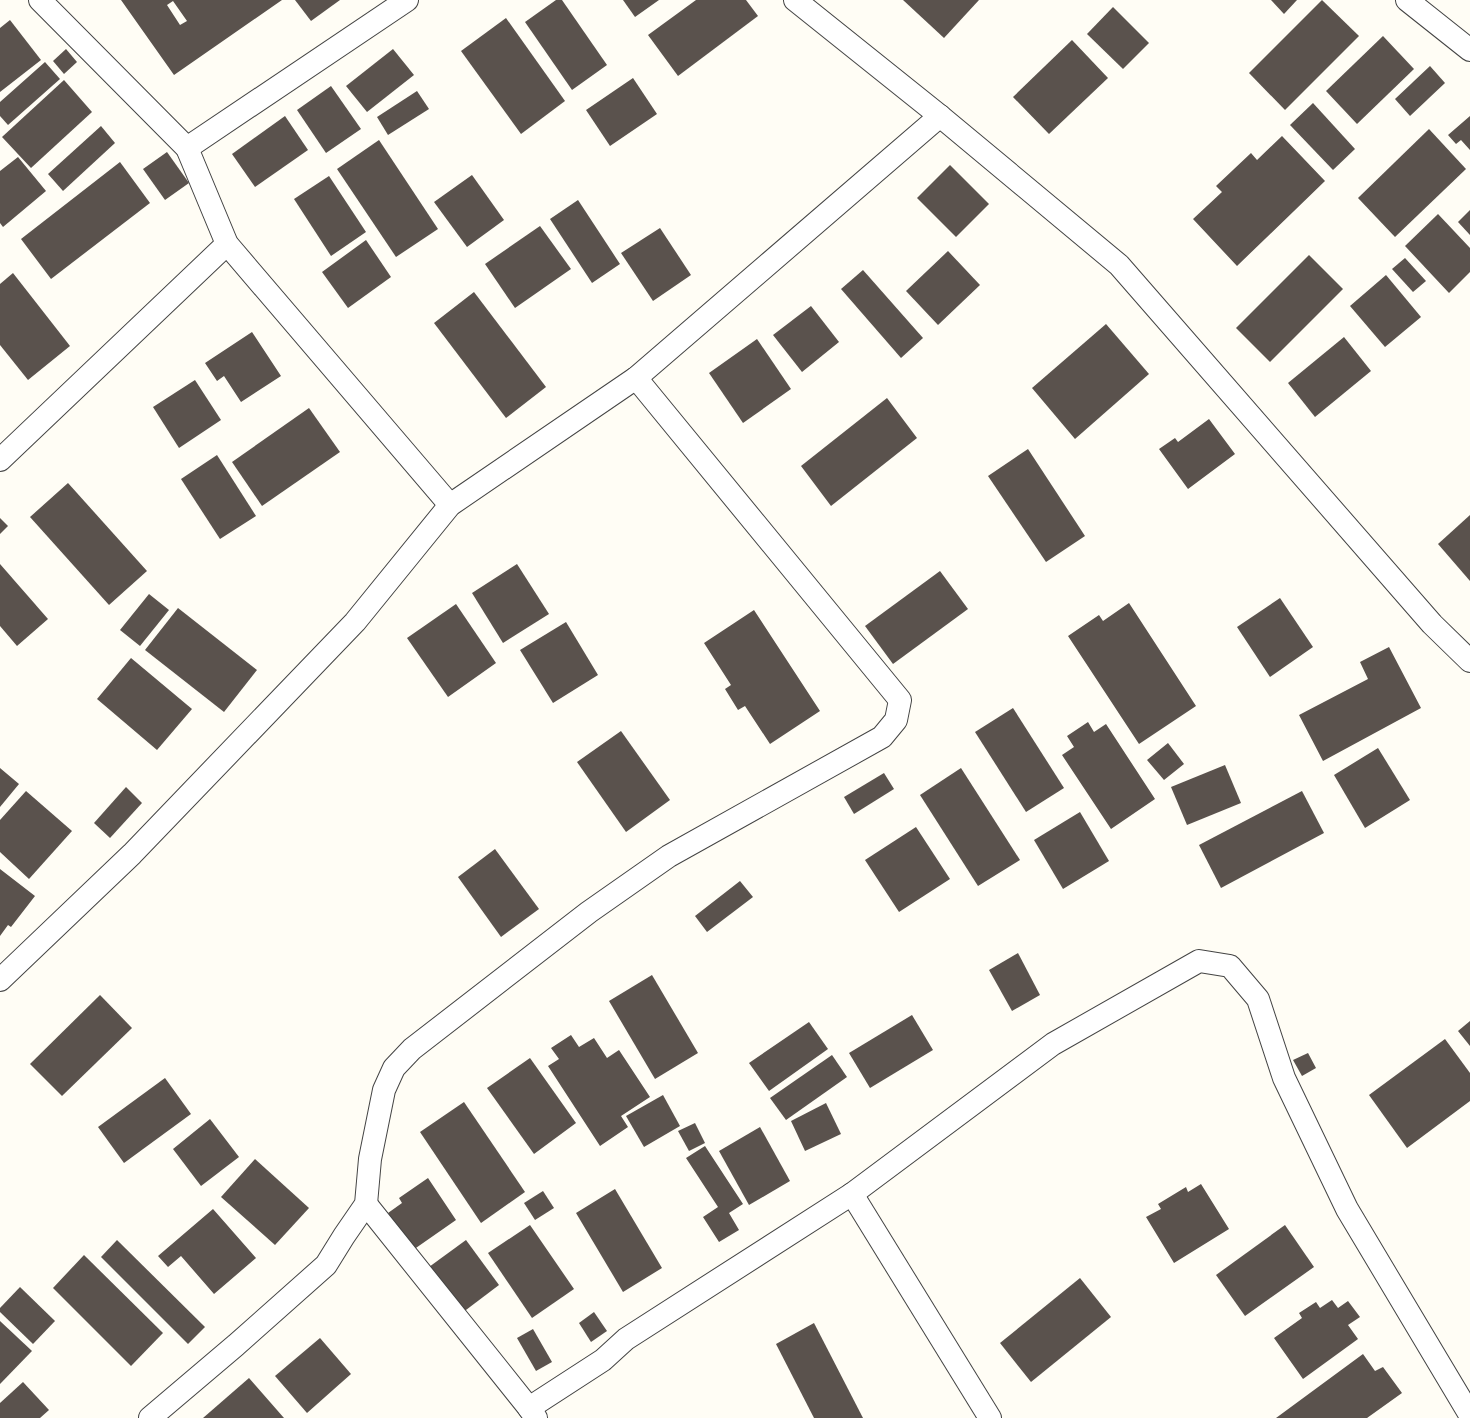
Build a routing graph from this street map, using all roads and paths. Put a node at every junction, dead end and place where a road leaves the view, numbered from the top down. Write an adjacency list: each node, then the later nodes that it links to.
1 (40, 0): 7 (street)
2 (407, 0): 7 (street)
3 (795, 0): 6 (street)
4 (1407, 0): 5 (street)
5 (1470, 50)
6 (940, 116): 9 (street); 12 (street)
7 (187, 148): 8 (street)
8 (227, 244): 10 (street); 11 (street)
9 (636, 378): 11 (street); 15 (street)
10 (0, 460)
11 (450, 505): 13 (street)
12 (1470, 661)
13 (0, 980)
14 (852, 1194): 16 (street); 17 (street); 19 (street)
15 (366, 1204): 16 (street); 18 (street)
16 (533, 1413)
17 (1470, 1415)
18 (150, 1418)
19 (990, 1418)

